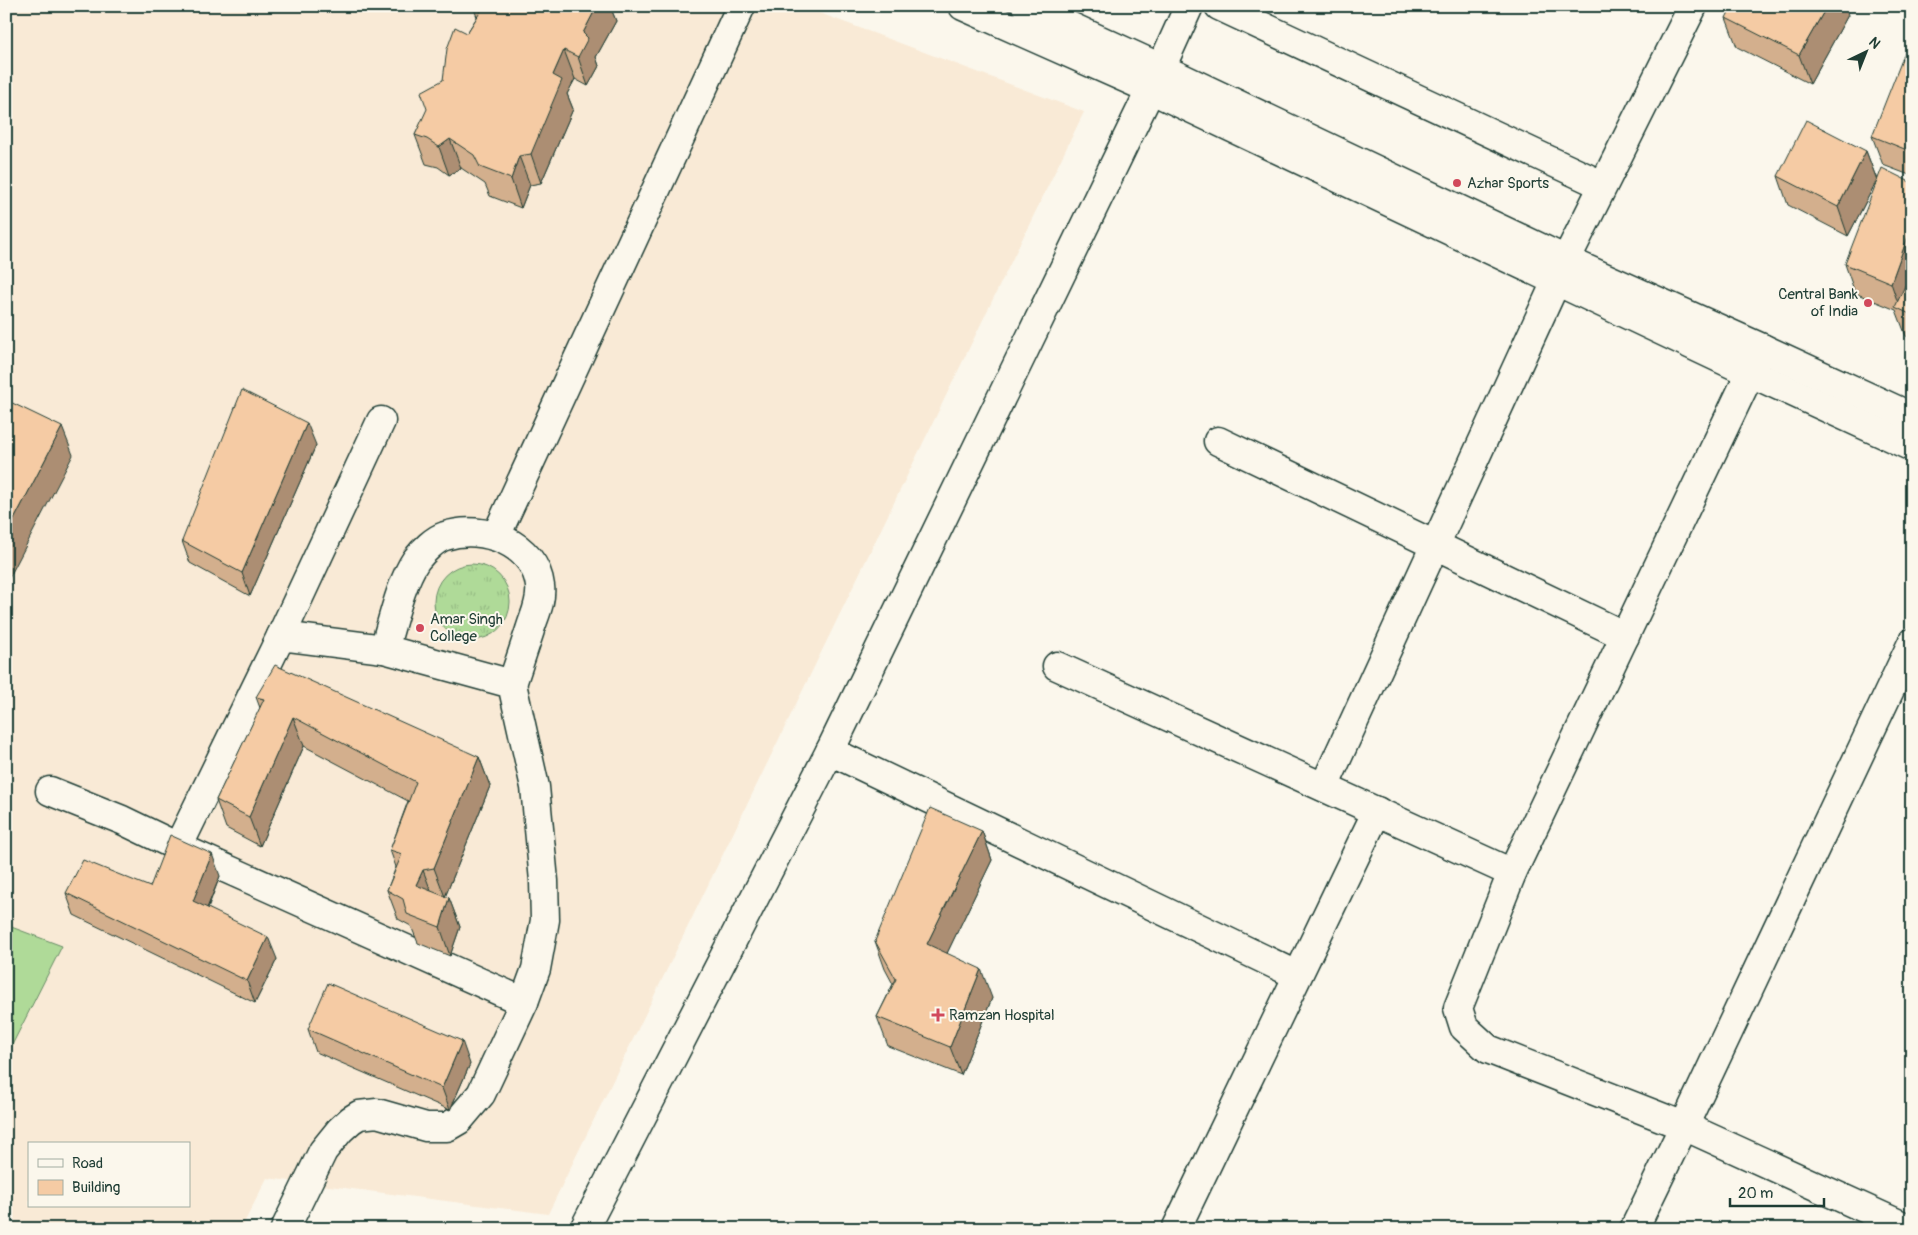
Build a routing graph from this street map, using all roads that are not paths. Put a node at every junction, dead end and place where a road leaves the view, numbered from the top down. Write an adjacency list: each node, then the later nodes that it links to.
1 (742, 6): 16 (street)
2 (963, 6): 7 (street)
3 (1026, 6): 7 (street)
4 (1189, 6): 7 (street)
5 (1219, 6): 8 (street)
6 (1693, 6): 8 (street)
7 (1156, 78): 9 (street); 24 (street)
8 (1602, 185): 9 (street)
9 (1561, 270): 10 (street); 11 (street); 17 (street)
10 (1762, 348): 11 (street); 12 (street)
11 (1750, 373): 15 (street); 19 (street)
12 (1912, 417)
13 (381, 421): 18 (street)
14 (1218, 441): 17 (street)
15 (1912, 447)
16 (496, 536): 21 (street); 23 (street)
17 (1435, 545): 19 (street); 25 (street)
18 (280, 636): 21 (street); 28 (street)
19 (1625, 636): 29 (street)
20 (1912, 643): 32 (street)
21 (384, 649): 23 (street)
22 (1057, 666): 25 (street)
23 (512, 684): 31 (street)
24 (830, 751): 30 (street); 34 (street)
25 (1324, 787): 27 (street)
26 (50, 792): 28 (street)
27 (1377, 811): 29 (street); 30 (street)
28 (178, 847): 31 (street)
29 (1512, 872): 32 (street)
30 (1297, 975): 35 (street)
31 (524, 1002): 33 (street)
32 (1684, 1126): 36 (street); 37 (street)
33 (285, 1229)
34 (584, 1229)
35 (1176, 1229)
36 (1634, 1229)
37 (1910, 1229)

